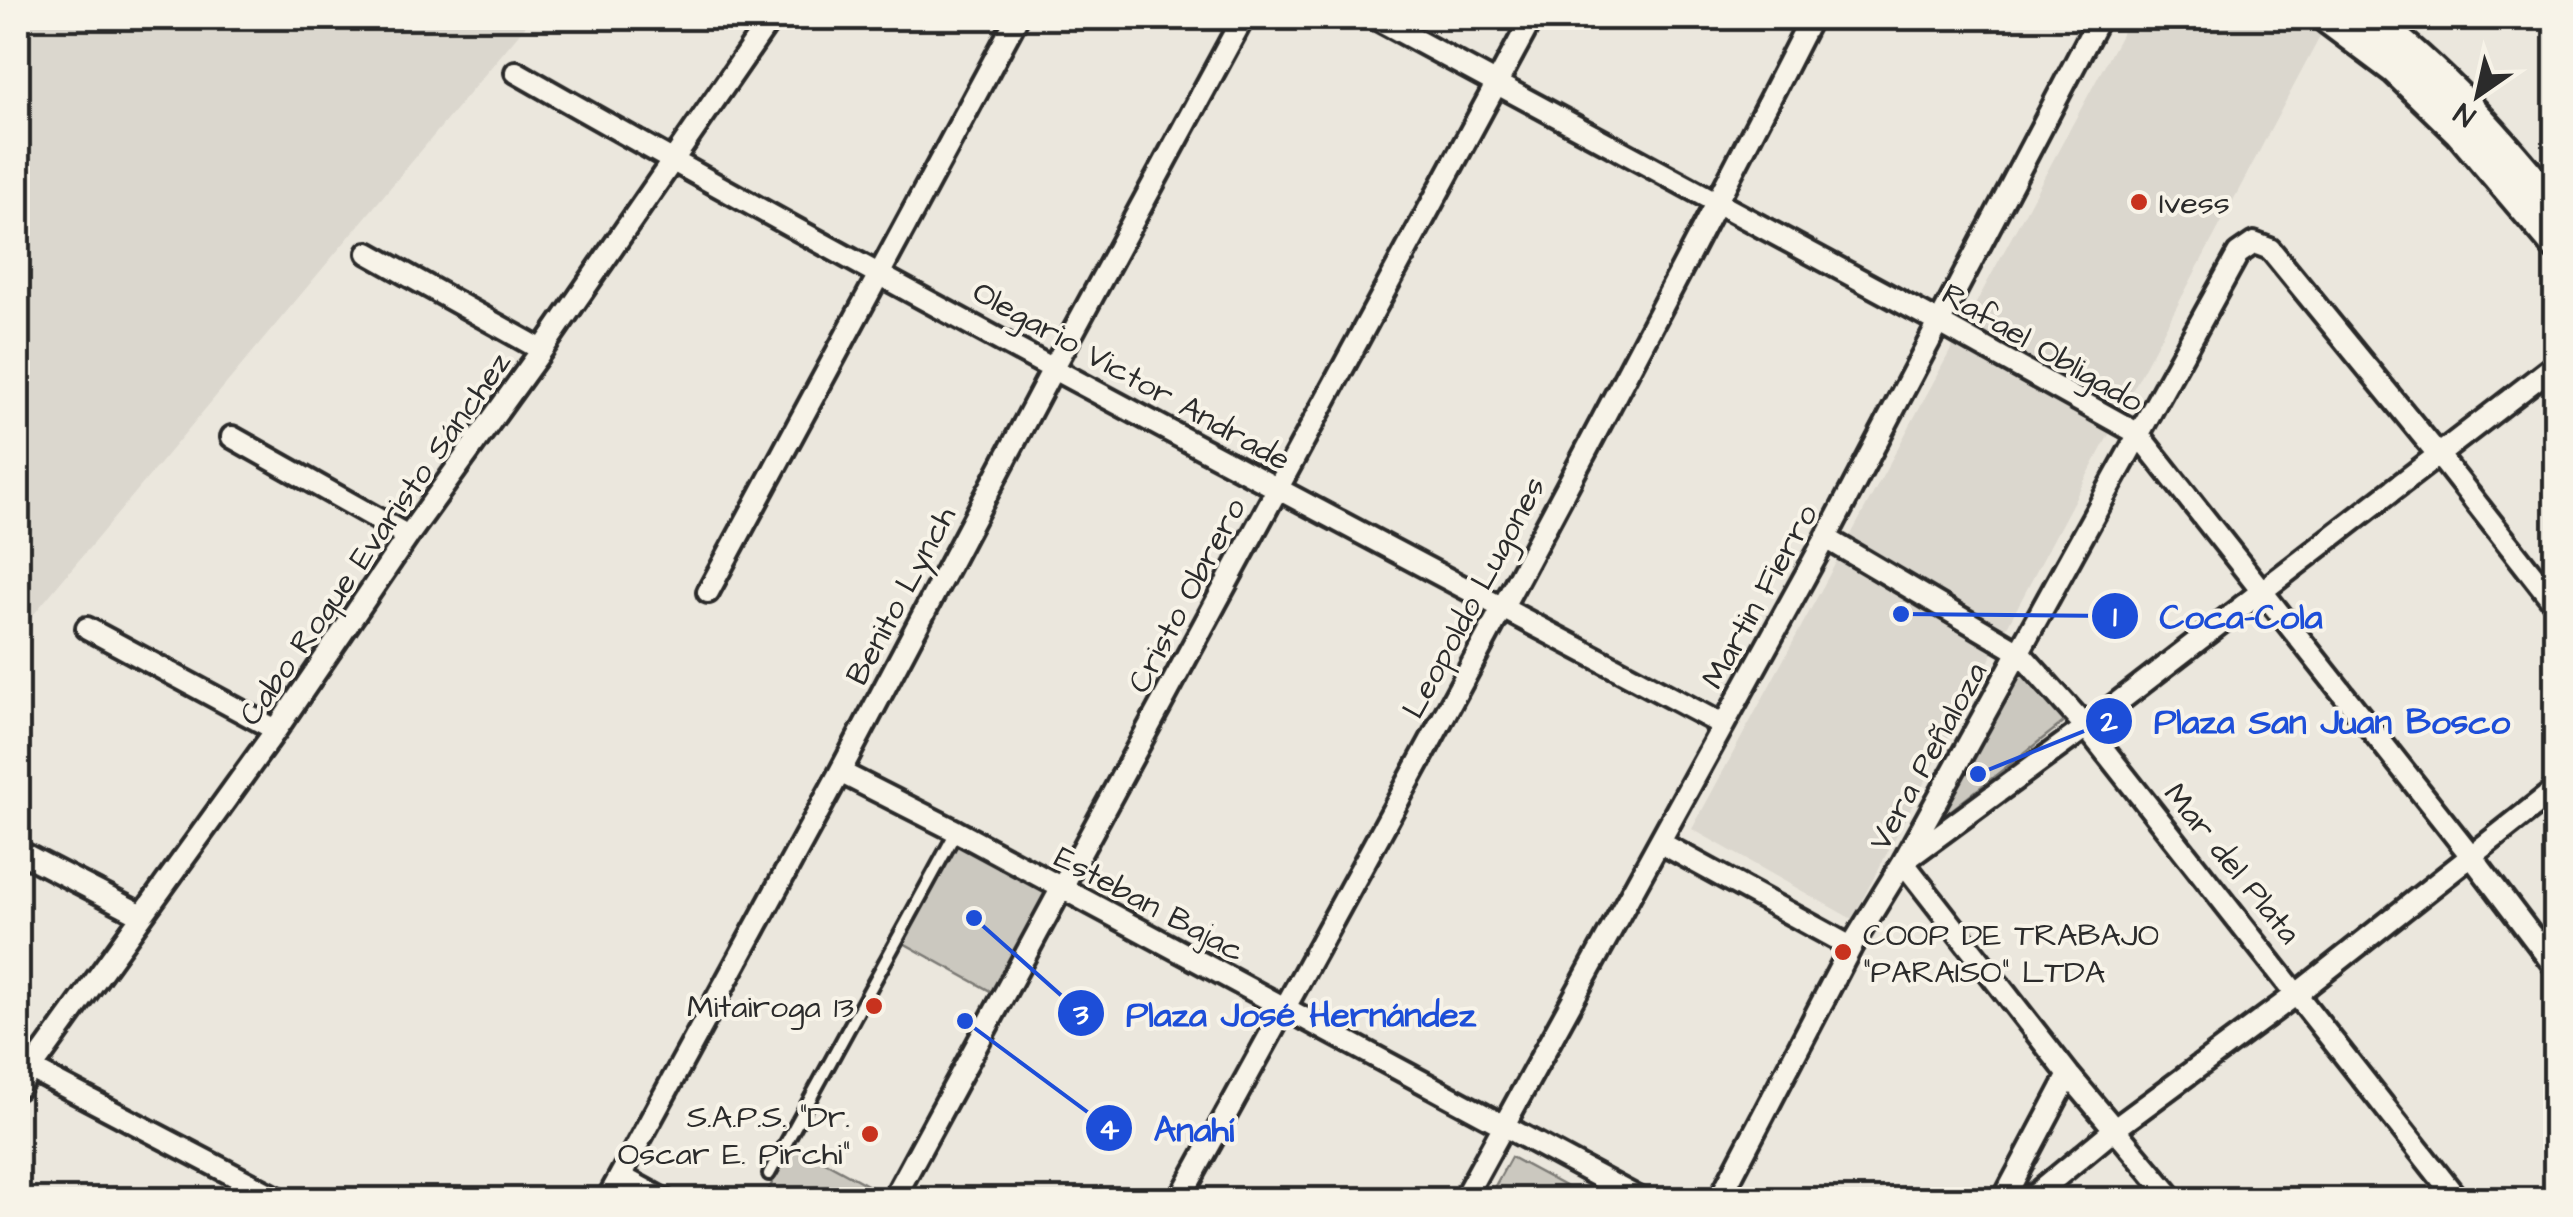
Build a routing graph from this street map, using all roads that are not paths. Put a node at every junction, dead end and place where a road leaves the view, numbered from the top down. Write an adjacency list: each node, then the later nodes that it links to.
1 (771, 18): 12 (street, Cabo Roque Evaristo Sánchez)
2 (1017, 18): 17 (street)
3 (1243, 18): 21 (street, Benito Lynch)
4 (1375, 18): 11 (street, Rafael Obligado)
5 (1532, 18): 11 (street, Cristo Obrero)
6 (1810, 18): 13 (street, Leopoldo Lugones)
7 (2099, 18): 18 (street, Martin Fierro)
8 (2328, 18): 14 (main road)
9 (2368, 18): 14 (main road)
10 (516, 72): 12 (street, Olegario Victor Andrade)
11 (1497, 86): 13 (street, Rafael Obligado); 25 (street, Cristo Obrero)
12 (673, 161): 17 (street, Olegario Victor Andrade); 19 (street, Cabo Roque Evaristo Sánchez)
13 (1717, 202): 18 (street, Rafael Obligado); 31 (street, Leopoldo Lugones)
14 (2549, 208): 15 (main road)
15 (2556, 244)
16 (368, 253): 19 (street)
17 (879, 271): 21 (street, Olegario Victor Andrade); 29 (street)
18 (1940, 322): 22 (street, Rafael Obligado); 27 (street, Martin Fierro)
19 (542, 350): 26 (street, Cabo Roque Evaristo Sánchez)
20 (2556, 364): 24 (street)
21 (1054, 367): 25 (street, Olegario Victor Andrade); 37 (street, Benito Lynch)
22 (2137, 434): 24 (street, Vera Peñaloza); 28 (street, Rafael Obligado); 33 (street, Vera Peñaloza)
23 (232, 438): 26 (street)
24 (2437, 453): 28 (street); 30 (street)
25 (1277, 488): 31 (street, Olegario Victor Andrade); 44 (street, Cristo Obrero)
26 (408, 536): 36 (street, Cabo Roque Evaristo Sánchez)
27 (1826, 538): 33 (street, Mar del Plata); 34 (street, Martin Fierro)
28 (2261, 590): 35 (street); 42 (street, Rafael Obligado)
29 (708, 592)
30 (2556, 605)
31 (1502, 607): 34 (street, Olegario Victor Andrade); 49 (street, Leopoldo Lugones)
32 (87, 628): 36 (street)
33 (2018, 652): 35 (street, Mar del Plata); 43 (street, Vera Peñaloza)
34 (1722, 725): 40 (street, Martin Fierro)
35 (2086, 727): 43 (street); 48 (street, Mar del Plata)
36 (276, 730): 45 (street, Cabo Roque Evaristo Sánchez)
37 (840, 772): 39 (street, Esteban Bajac); 56 (street, Benito Lynch)
38 (2556, 788): 42 (street)
39 (956, 831): 44 (street, Esteban Bajac); 55 (lane)
40 (1661, 843): 46 (street); 53 (street, Martin Fierro)
41 (18, 851): 45 (street)
42 (2472, 857): 47 (street, Rafael Obligado); 48 (street)
43 (1904, 862): 46 (street, Vera Peñaloza); 51 (street)
44 (1062, 891): 49 (street, Esteban Bajac); 60 (street, Cristo Obrero)
45 (142, 915): 50 (street, Cabo Roque Evaristo Sánchez)
46 (1852, 947): 64 (street, Vera Peñaloza)
47 (2556, 968)
48 (2298, 993): 54 (street); 68 (street, Mar del Plata)
49 (1284, 1009): 53 (street, Esteban Bajac); 61 (street, Leopoldo Lugones)
50 (24, 1066): 52 (street, Cabo Roque Evaristo Sánchez); 57 (street)
51 (2069, 1075): 54 (street); 65 (street)
52 (18, 1088)
53 (1502, 1126): 62 (street, Martin Fierro); 63 (street, Esteban Bajac)
54 (2116, 1128): 66 (street); 67 (street)
55 (769, 1174)
56 (620, 1176): 58 (street, Benito Lynch); 59 (street)
57 (281, 1200)
58 (607, 1200)
59 (664, 1200)
60 (893, 1200)
61 (1179, 1200)
62 (1463, 1200)
63 (1642, 1200)
64 (1718, 1200)
65 (2003, 1200)
66 (2029, 1200)
67 (2174, 1200)
68 (2458, 1200)

